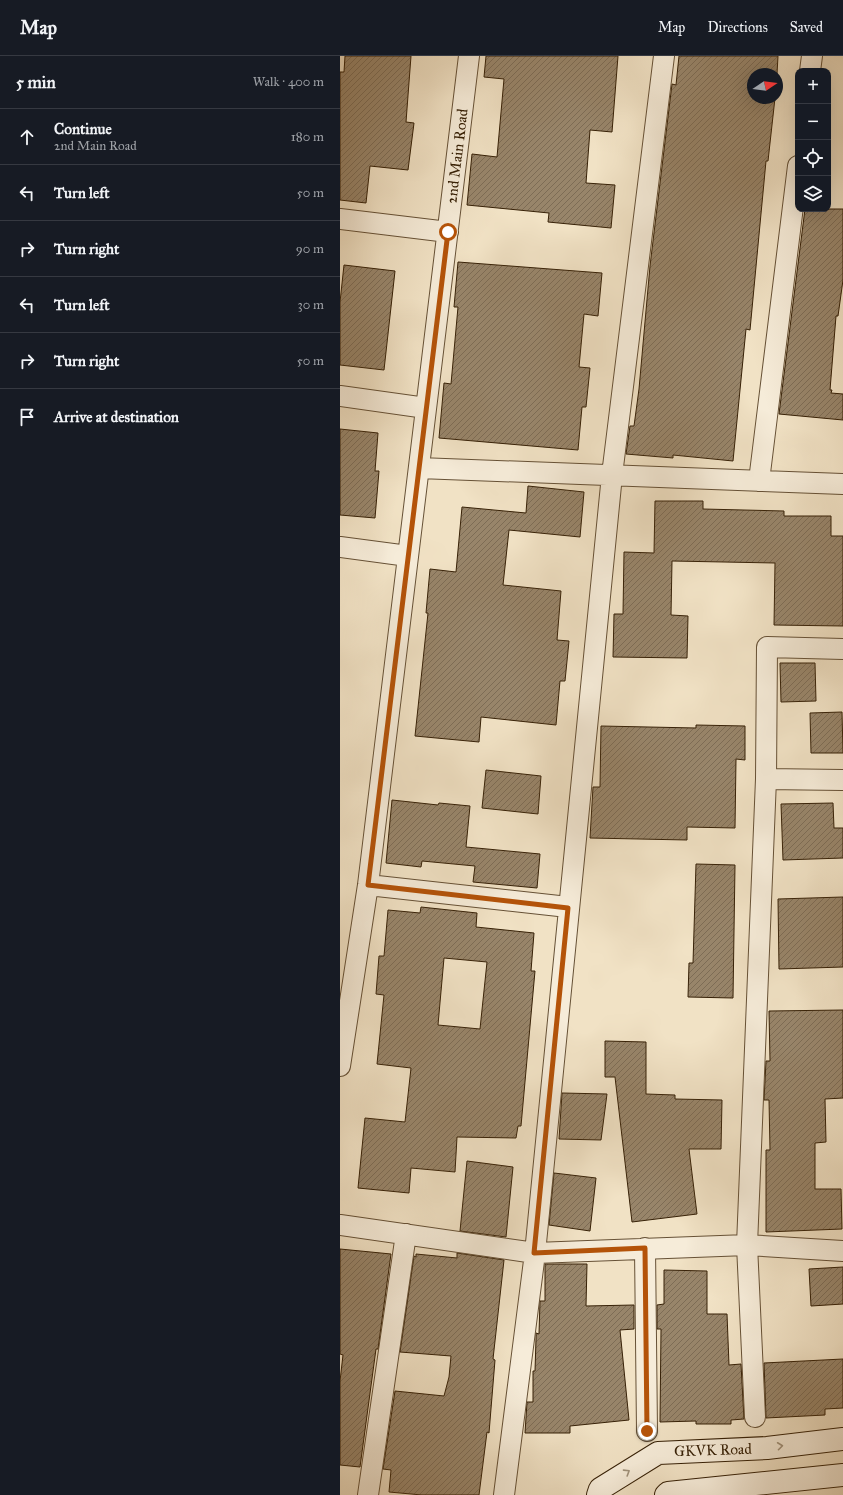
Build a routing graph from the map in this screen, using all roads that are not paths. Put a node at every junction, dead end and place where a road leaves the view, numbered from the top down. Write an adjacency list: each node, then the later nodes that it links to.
1 (469, 56): 7 (street, 2nd Main Road)
2 (664, 56): 11 (street)
3 (812, 56): 4 (street)
4 (810, 68)
5 (797, 176): 12 (street)
6 (340, 218): 7 (street)
7 (448, 232): 9 (street, 2nd Main Road)
8 (340, 396): 9 (street)
9 (426, 408): 10 (street, 2nd Main Road)
10 (419, 468): 11 (street); 15 (street, 2nd Main Road)
11 (612, 475): 12 (street); 20 (street)
12 (759, 481): 13 (street)
13 (843, 484)
14 (340, 547): 15 (street)
15 (408, 556): 19 (street, 2nd Main Road)
16 (843, 649): 17 (street)
17 (766, 779): 18 (street); 24 (street)
18 (843, 780)
19 (368, 885): 20 (street); 21 (street, 2nd Main Road)
20 (568, 908): 27 (street)
21 (340, 1066)
22 (340, 1226): 23 (street)
23 (406, 1234): 27 (street); 32 (street)
24 (747, 1245): 25 (street); 26 (street); 28 (street)
25 (645, 1248): 27 (street); 29 (street)
26 (843, 1251)
27 (534, 1253): 33 (street)
28 (755, 1417)
29 (647, 1431)
30 (843, 1438): 34 (main road, GKVK Road, one-way to 30)
31 (843, 1475): 35 (main road)
32 (368, 1495)
33 (504, 1495)
34 (598, 1495)
35 (666, 1495)

